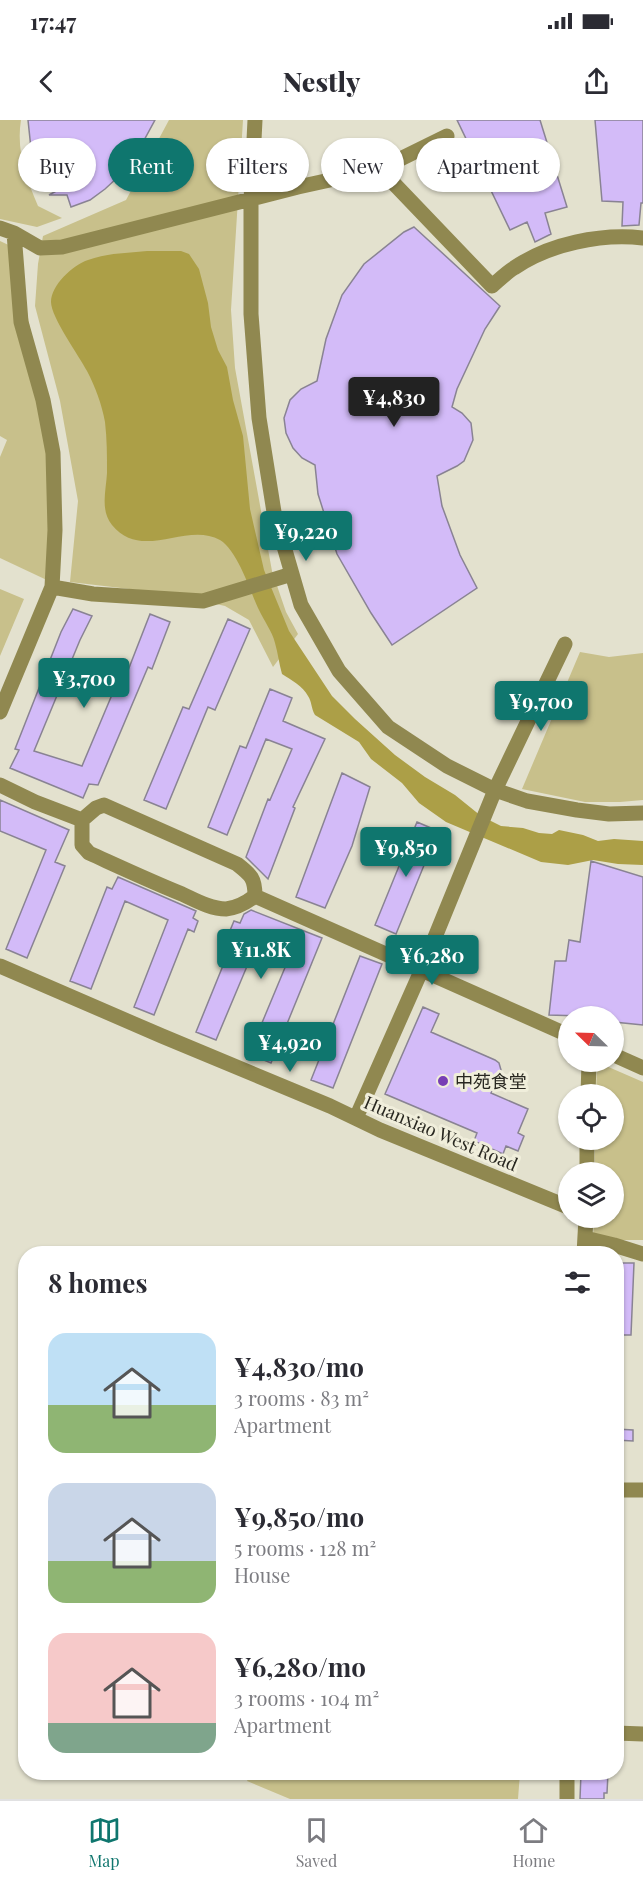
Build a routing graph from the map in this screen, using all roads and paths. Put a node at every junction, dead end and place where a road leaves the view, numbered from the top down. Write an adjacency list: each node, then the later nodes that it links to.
1 (255, 120): 6 (street)
2 (447, 136): 3 (street)
3 (404, 157)
4 (321, 182): 6 (street)
5 (402, 192): 8 (street)
6 (251, 200): 7 (street); 9 (street)
7 (7, 231): 10 (street)
8 (643, 238)
9 (292, 574): 10 (street); 14 (street)
10 (52, 587): 12 (street)
11 (565, 644): 14 (street)
12 (0, 712)
13 (0, 785): 16 (street)
14 (495, 790): 15 (street); 19 (street)
15 (643, 813)
16 (82, 820): 17 (street); 17 (street)
17 (255, 896): 19 (street)
18 (0, 966): 23 (street, Huanxiao West Road)
19 (422, 969): 20 (street); 23 (street)
20 (558, 1030)
21 (624, 1060): 22 (street)
22 (643, 1068)
23 (356, 1118): 24 (street, Huanxiao West Road)
24 (558, 1203)
25 (586, 1228): 26 (street)
26 (585, 1238): 27 (street); 28 (street)
27 (584, 1246)
28 (617, 1246)
29 (624, 1248): 30 (street)
30 (643, 1254)
31 (624, 1490): 32 (street)
32 (643, 1490)
33 (624, 1733): 34 (street)
34 (643, 1734)
35 (567, 1780): 36 (street)
36 (567, 1799)

